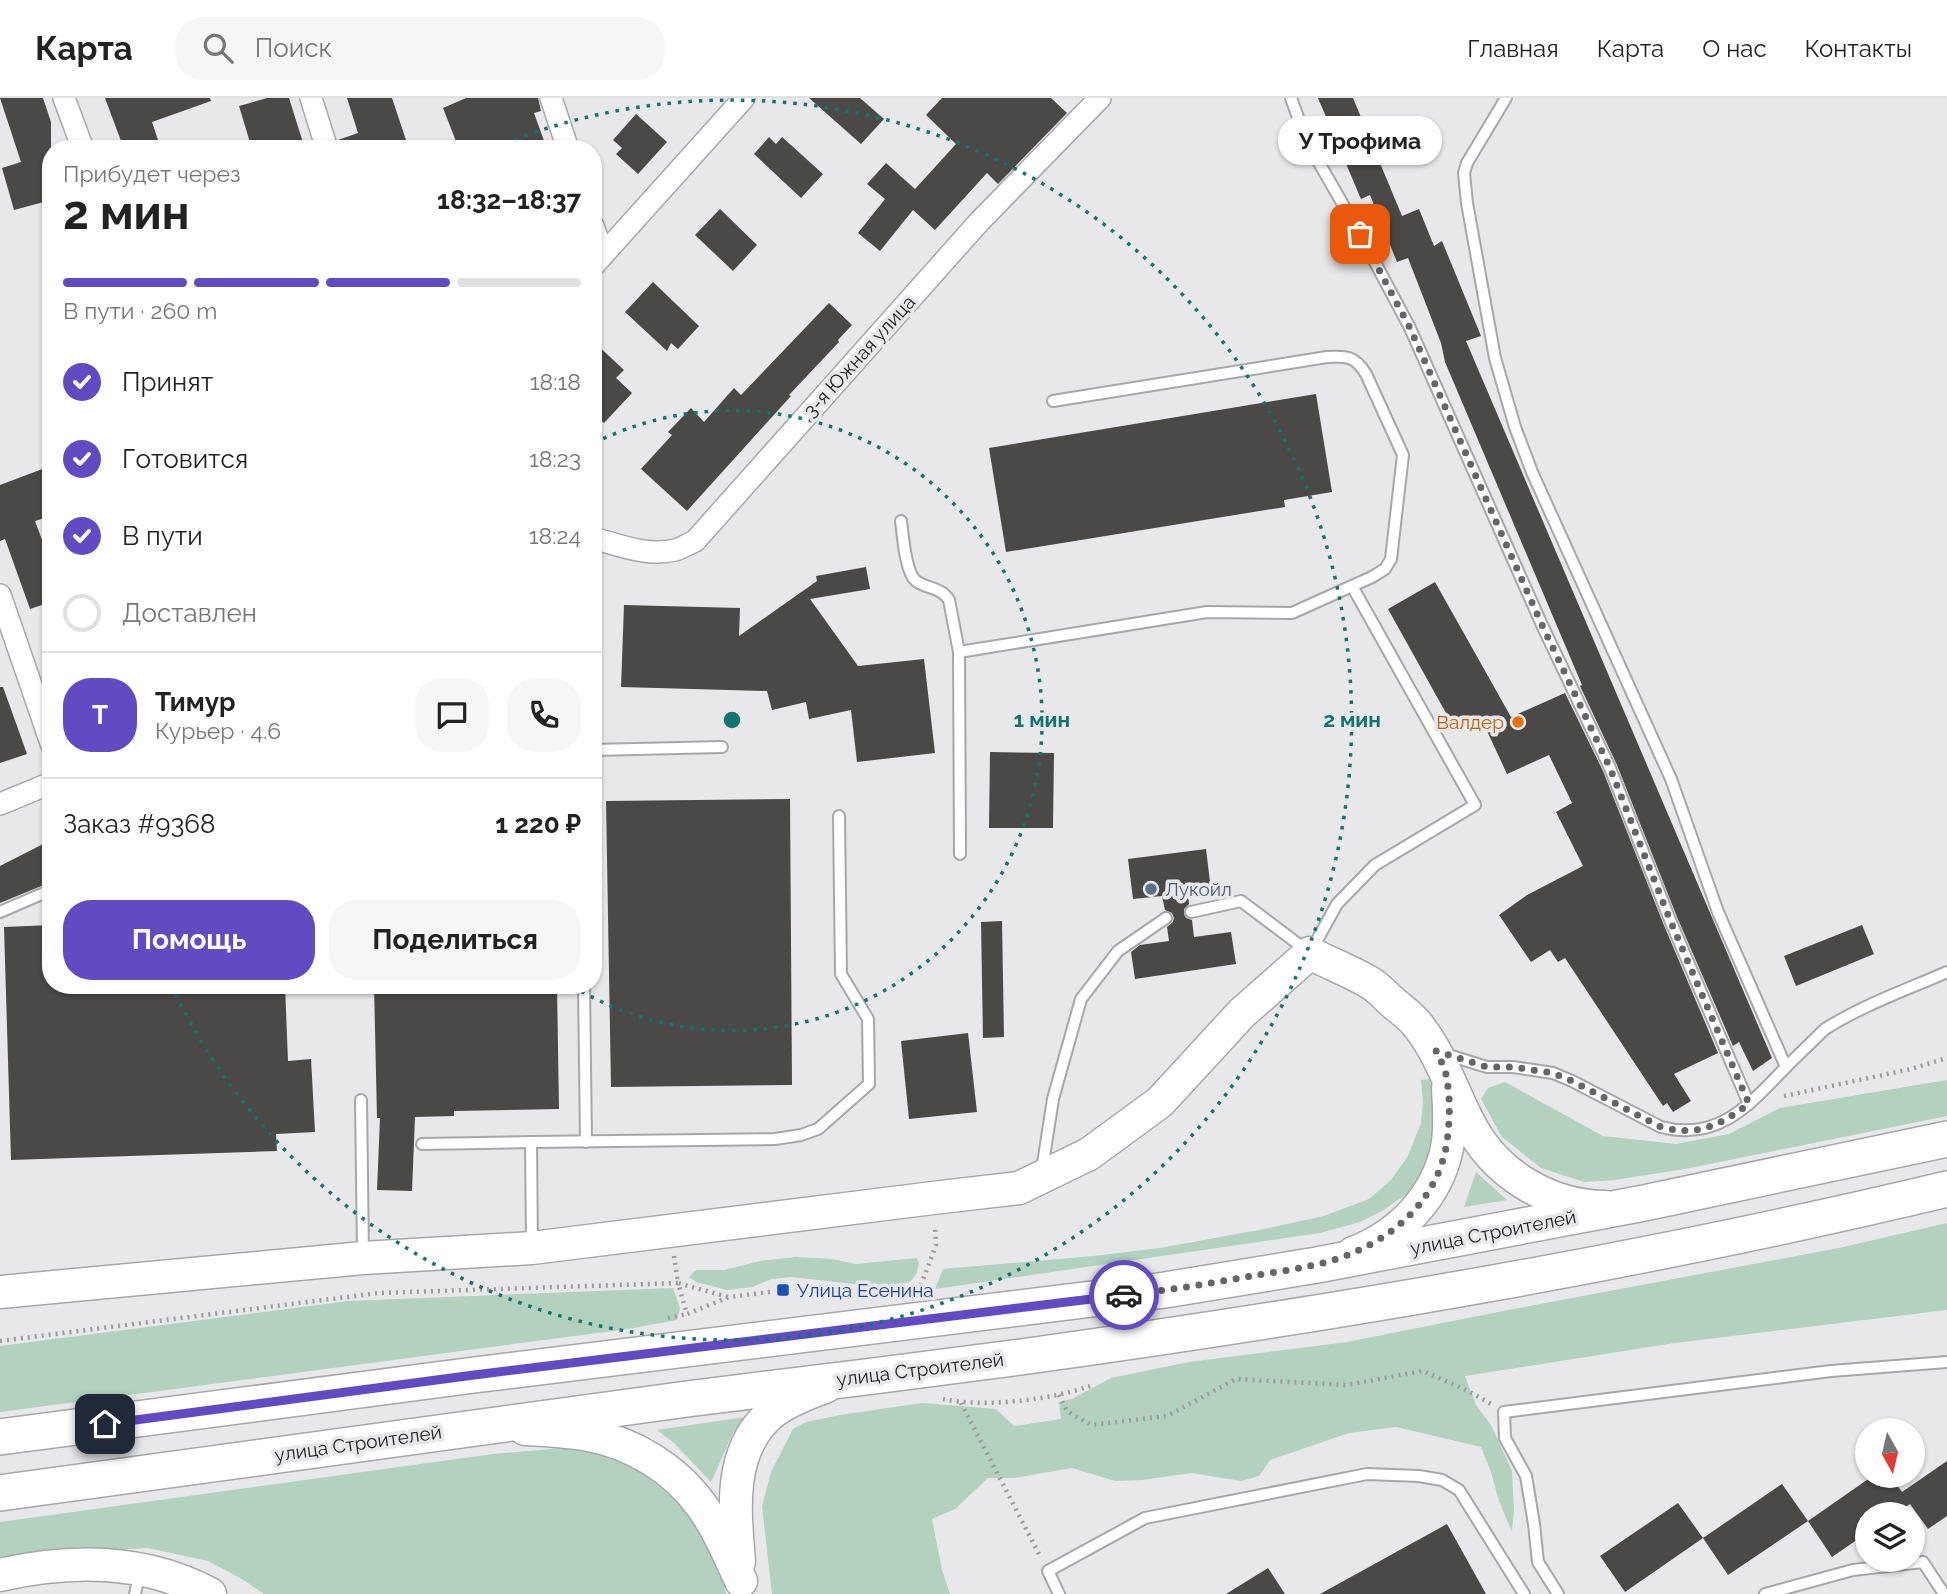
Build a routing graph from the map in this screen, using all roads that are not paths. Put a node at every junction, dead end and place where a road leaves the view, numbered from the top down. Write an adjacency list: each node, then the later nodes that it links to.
1 (64, 98): 8 (street)
2 (311, 98): 9 (street)
3 (551, 98): 10 (street)
4 (744, 98): 11 (street)
5 (1100, 98): 14 (street, 3-я Южная улица)
6 (1291, 98): 35 (lane)
7 (1506, 98): 33 (lane)
8 (80, 140)
9 (324, 140)
10 (565, 140)
11 (602, 256)
12 (1053, 401): 15 (lane)
13 (901, 521): 17 (lane)
14 (602, 540)
15 (1352, 586): 17 (lane); 29 (lane)
16 (0, 595): 18 (street)
17 (959, 652): 24 (lane)
18 (42, 717)
19 (722, 747): 20 (lane)
20 (602, 750)
21 (42, 787): 22 (street)
22 (0, 804)
23 (839, 816): 38 (lane)
24 (960, 854)
25 (42, 894): 26 (lane)
26 (0, 912)
27 (1191, 912): 29 (lane)
28 (1166, 918): 40 (lane)
29 (1310, 954): 32 (street); 40 (street)
30 (1947, 972): 33 (lane)
31 (584, 994): 38 (lane)
32 (1441, 1062): 35 (lane); 42 (street); 45 (street)
33 (1786, 1067): 35 (lane)
34 (360, 1100): 44 (lane)
35 (1749, 1104)
36 (1947, 1139): 42 (main road, улица Строителей)
37 (531, 1142): 38 (lane); 39 (lane); 43 (lane)
38 (586, 1142)
39 (422, 1144)
40 (1041, 1177): 43 (street)
41 (1947, 1189): 48 (main road, улица Строителей)
42 (1644, 1203): 45 (main road, улица Строителей)
43 (532, 1248): 44 (street)
44 (363, 1258): 46 (street)
45 (1317, 1265): 50 (main road, улица Строителей)
46 (0, 1292)
47 (1947, 1362): 58 (lane)
48 (853, 1377): 49 (main road, улица Строителей); 54 (street)
49 (472, 1427): 51 (main road, улица Строителей); 54 (street)
50 (0, 1437)
51 (0, 1493)
52 (0, 1576): 53 (street)
53 (138, 1581): 55 (street)
54 (741, 1588)
55 (210, 1594)
56 (1059, 1594): 57 (lane)
57 (1524, 1594)
58 (1558, 1594)
59 (1765, 1594): 60 (lane)
60 (1944, 1594)

